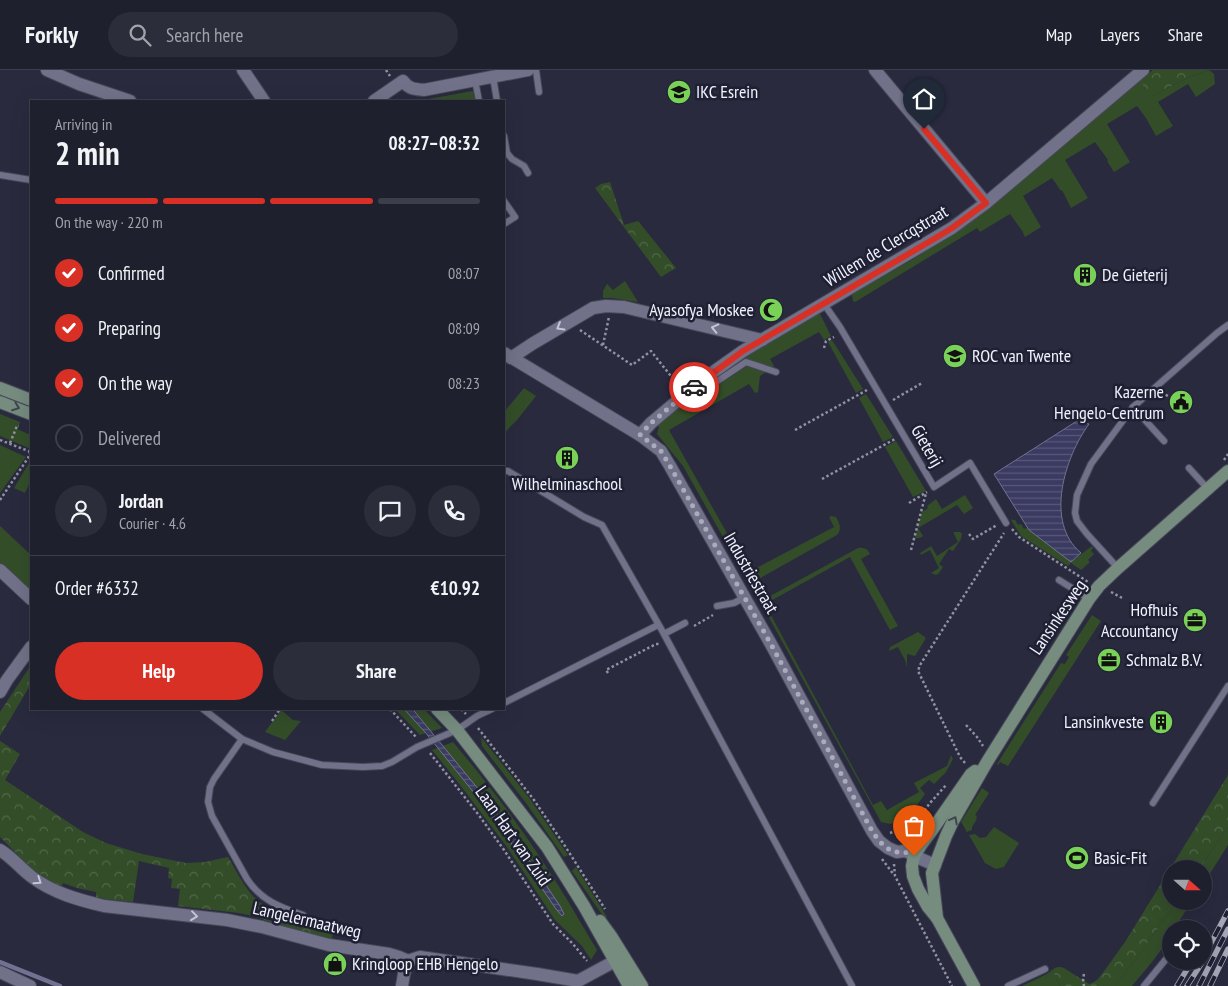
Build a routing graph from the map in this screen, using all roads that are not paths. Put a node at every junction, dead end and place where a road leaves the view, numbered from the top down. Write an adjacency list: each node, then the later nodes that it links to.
1 (47, 70): 11 (street)
2 (243, 70): 12 (street)
3 (528, 70): 8 (street)
4 (536, 70): 10 (lane)
5 (875, 70): 21 (street)
6 (1140, 71): 21 (street, Willem de Clercqstraat)
7 (400, 76): 9 (street); 13 (street)
8 (493, 77): 9 (street); 15 (lane)
9 (476, 80): 14 (lane)
10 (539, 92)
11 (127, 100)
12 (263, 100)
13 (375, 100)
14 (479, 100)
15 (497, 100)
16 (505, 141): 17 (lane)
17 (528, 173)
18 (0, 175): 19 (lane)
19 (30, 180)
20 (505, 202): 22 (lane)
21 (986, 203): 23 (street, Willem de Clercqstraat)
22 (505, 223)
23 (824, 304): 25 (street, Willem de Clercqstraat); 40 (lane, Gieterij)
24 (1228, 325): 32 (lane)
25 (762, 340): 26 (street, one-way to 26); 28 (street, Willem de Clercqstraat)
26 (507, 355): 34 (street, Industriestraat)
27 (776, 372): 28 (lane)
28 (702, 380): 34 (street, Willem de Clercqstraat)
29 (0, 388): 30 (main road)
30 (30, 400)
31 (0, 402): 33 (main road, one-way to 33)
32 (1134, 407): 35 (lane); 41 (lane)
33 (30, 414)
34 (640, 435): 44 (street, Industriestraat)
35 (1164, 441)
36 (1189, 468): 39 (lane)
37 (505, 471): 49 (lane)
38 (1228, 471): 39 (main road, Lansinkesweg)
39 (1208, 489): 41 (main road, Lansinkesweg)
40 (1005, 521)
41 (1118, 568): 46 (main road, Lansinkesweg)
42 (0, 570): 45 (street)
43 (1058, 580): 46 (lane)
44 (744, 597): 47 (lane); 63 (street, Industriestraat)
45 (30, 598)
46 (1089, 599): 60 (main road, Lansinkesweg)
47 (717, 606)
48 (685, 623): 50 (lane)
49 (658, 625): 50 (lane); 54 (lane)
50 (664, 634): 77 (lane)
51 (30, 649): 53 (street)
52 (1228, 686): 61 (lane)
53 (0, 692)
54 (505, 702)
55 (204, 710): 59 (lane)
56 (438, 710): 58 (main road, Laan Hart van Zuid)
57 (488, 710): 58 (lane)
58 (457, 730): 59 (lane); 65 (main road, Laan Hart van Zuid)
59 (242, 739): 66 (lane)
60 (986, 762): 63 (main road, Lansinkesweg); 64 (main road, Lansinkesweg, one-way to 60)
61 (1153, 802)
62 (0, 850): 68 (street, Langelermaatweg, one-way to 68)
63 (914, 856): 64 (street, Industriestraat); 67 (main road)
64 (935, 865): 67 (main road)
65 (584, 906): 69 (main road, Laan Hart van Zuid); 76 (main road, Laan Hart van Zuid)
66 (302, 916)
67 (937, 918): 78 (main road)
68 (408, 961): 69 (street, Langelermaatweg); 74 (street)
69 (615, 961): 75 (main road, Laan Hart van Zuid)
70 (1162, 964): 80 (lane)
71 (1045, 969): 79 (lane)
72 (0, 972): 73 (street)
73 (30, 986)
74 (402, 986)
75 (629, 986)
76 (642, 986)
77 (852, 986)
78 (974, 986)
79 (1008, 986)
80 (1144, 986)

